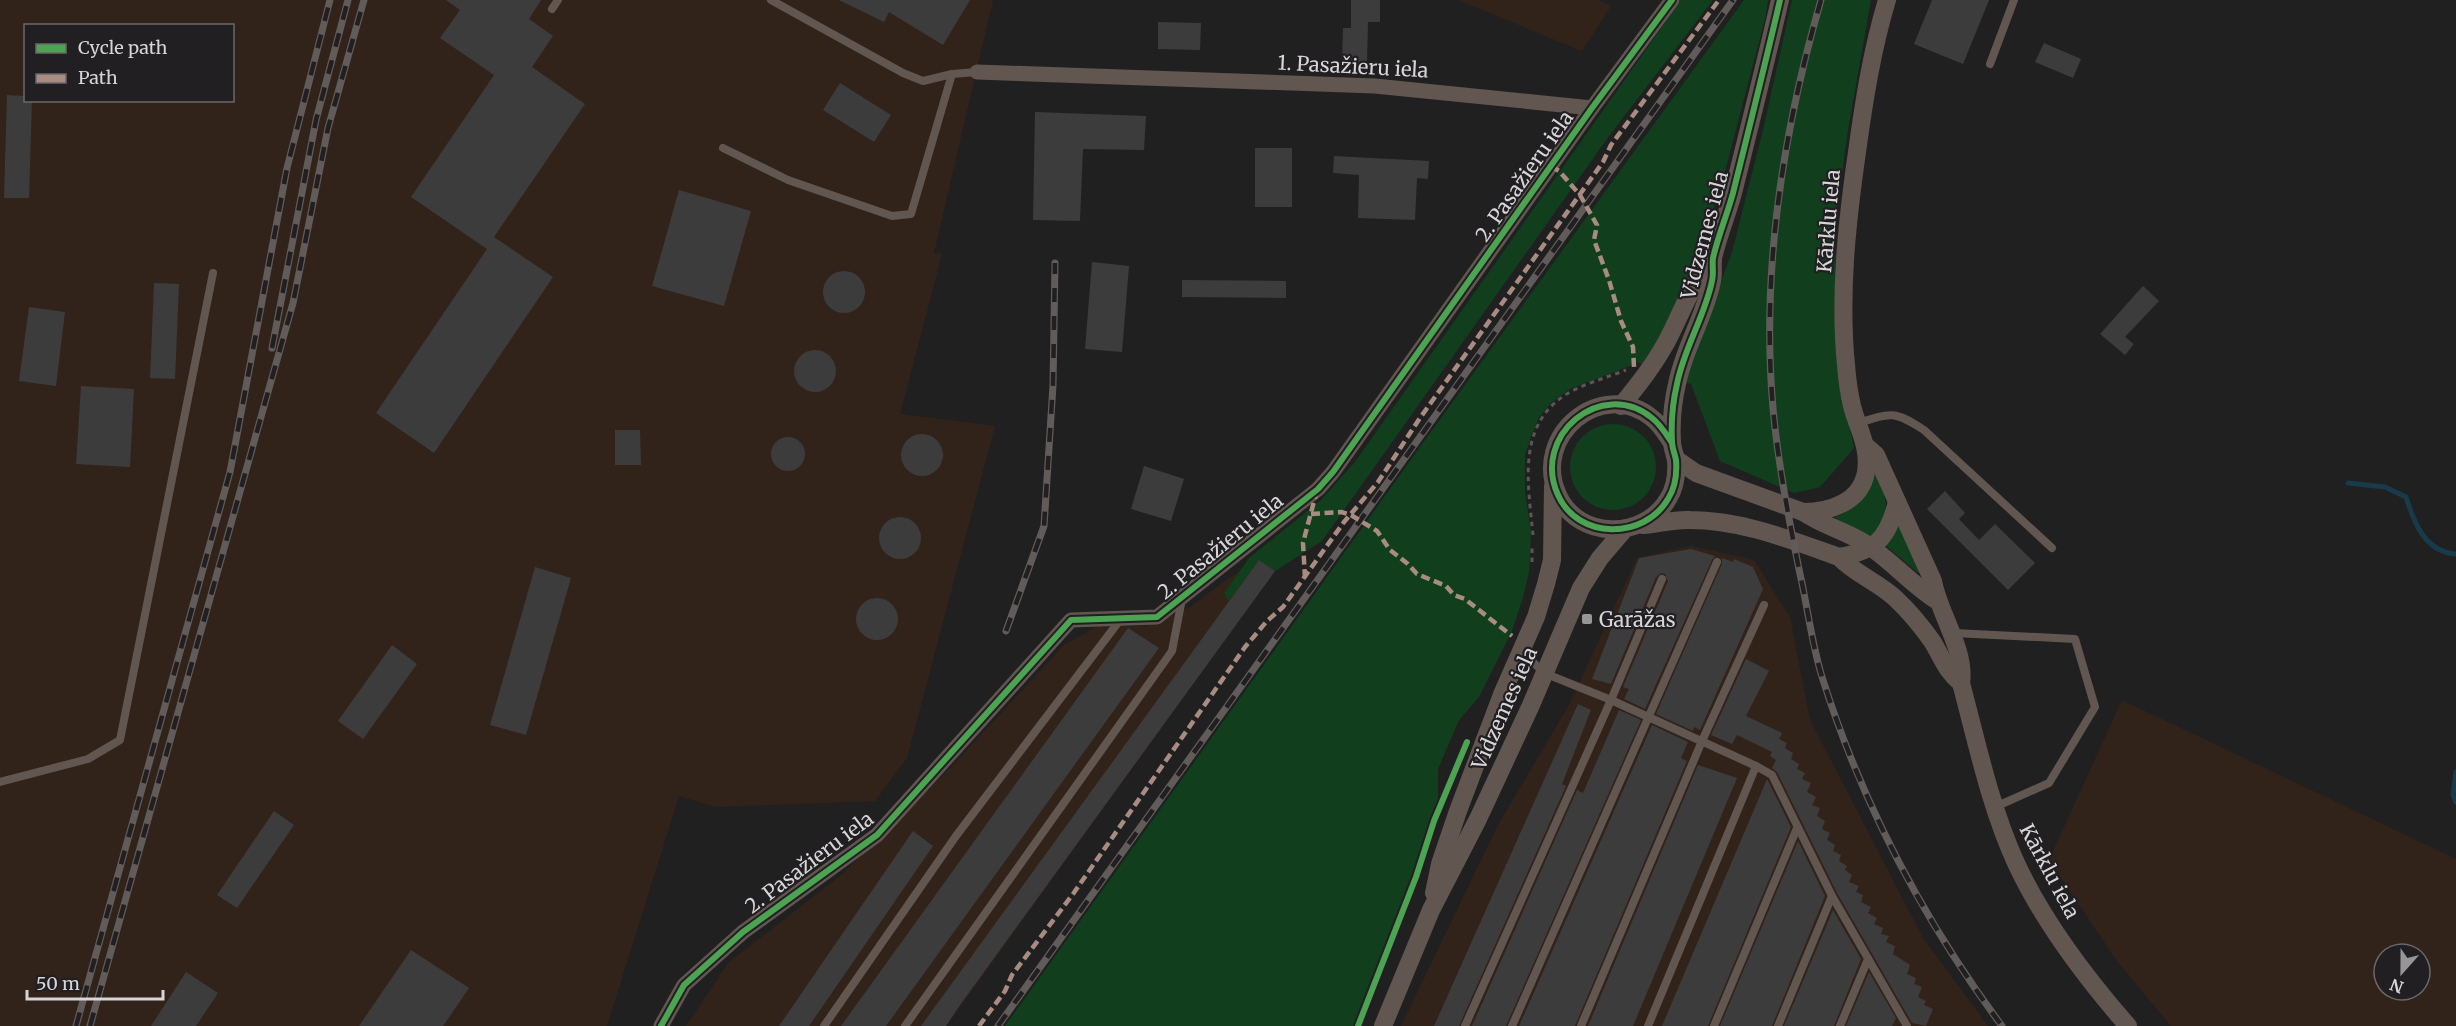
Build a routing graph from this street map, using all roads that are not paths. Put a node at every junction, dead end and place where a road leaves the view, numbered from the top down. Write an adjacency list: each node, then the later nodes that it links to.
1 (558, 0): 7 (lane)
2 (771, 0): 10 (lane)
3 (1672, 0): 11 (street)
4 (1780, 0): 13 (street, Vidzemes iela)
5 (1887, 0): 16 (street, Kārklu iela)
6 (2014, 0): 8 (lane)
7 (552, 9)
8 (1990, 64)
9 (977, 72): 10 (lane); 11 (street, 1. Pasažieru iela)
10 (952, 74): 12 (lane)
11 (1592, 108): 28 (street, 2. Pasažieru iela)
12 (723, 148)
13 (1713, 260): 15 (street, Vidzemes iela); 18 (street, Vidzemes iela)
14 (213, 273): 40 (lane)
15 (1621, 406): 18 (street, Vidzemes iela); 19 (street, Vidzemes iela)
16 (1859, 423): 17 (street, Kārklu iela); 24 (lane)
17 (1867, 447): 20 (street, Kārklu iela); 21 (street, Kārklu iela)
18 (1674, 451): 21 (street, Kārklu iela); 22 (street, Vidzemes iela)
19 (1553, 483): 22 (street, Vidzemes iela); 33 (street, Vidzemes iela)
20 (1897, 502): 23 (street); 29 (street, Kārklu iela)
21 (1803, 512): 23 (street, Kārklu iela)
22 (1631, 528): 25 (street, Kārklu iela); 34 (street, Vidzemes iela)
23 (1872, 548): 25 (street); 29 (street, Kārklu iela)
24 (2052, 548)
25 (1839, 557): 35 (street, Kārklu iela)
26 (1717, 562): 37 (lane)
27 (1662, 579): 36 (lane)
28 (1182, 597): 31 (street, 2. Pasažieru iela); 49 (lane)
29 (1936, 600): 32 (street, Kārklu iela)
30 (1764, 605): 38 (lane)
31 (1121, 618): 47 (street, 2. Pasažieru iela); 48 (lane)
32 (1951, 633): 35 (street, Kārklu iela); 41 (lane)
33 (1522, 650): 34 (lane); 44 (street, Vidzemes iela)
34 (1544, 673): 36 (lane); 44 (street, Vidzemes iela)
35 (1961, 683): 41 (street, Kārklu iela)
36 (1611, 700): 37 (lane); 51 (lane)
37 (1649, 717): 38 (lane); 52 (lane)
38 (1702, 741): 39 (lane); 53 (lane)
39 (1756, 766): 42 (lane); 54 (lane)
40 (0, 782)
41 (1995, 807): 58 (street, Kārklu iela)
42 (1797, 828): 43 (lane); 55 (lane)
43 (1832, 896): 45 (lane); 56 (lane)
44 (1431, 910): 50 (street, Vidzemes iela)
45 (1868, 959): 46 (lane); 57 (lane)
46 (1906, 1025)
47 (661, 1026)
48 (824, 1026)
49 (905, 1026)
50 (1383, 1026)
51 (1465, 1026)
52 (1512, 1026)
53 (1581, 1026)
54 (1648, 1026)
55 (1714, 1026)
56 (1778, 1026)
57 (1840, 1026)
58 (2128, 1026)

